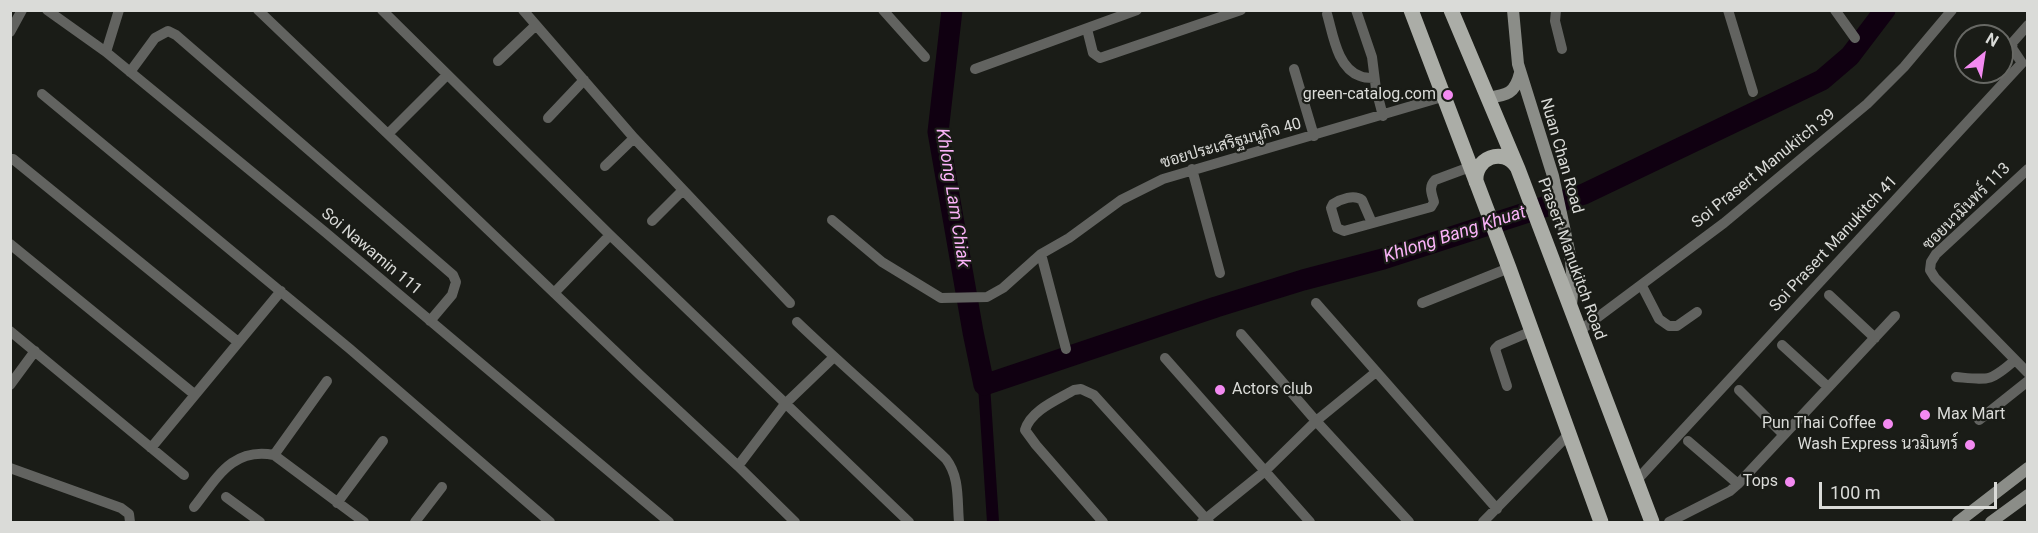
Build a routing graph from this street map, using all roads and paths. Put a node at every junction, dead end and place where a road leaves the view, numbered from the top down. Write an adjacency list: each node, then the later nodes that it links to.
1 (22, 10): 22 (street)
2 (47, 10): 25 (street, Soi Nawamin 111)
3 (119, 10): 25 (street)
4 (258, 10): 42 (street)
5 (382, 10): 33 (street)
6 (523, 10): 19 (street)
7 (884, 10): 26 (street)
8 (1137, 10): 21 (street)
9 (1240, 10): 21 (street)
10 (1356, 10): 34 (street)
11 (1411, 10): 38 (main road)
12 (1452, 10): 39 (main road, Prasert Manukitch Road)
13 (1513, 10): 32 (main road, Nuan Chan Road)
14 (1556, 10): 24 (street)
15 (1728, 10): 36 (street)
16 (1835, 10): 23 (street)
17 (1952, 10): 61 (street, Soi Prasert Manukitch 39)
18 (1328, 14): 34 (street)
19 (536, 25): 27 (street); 35 (street)
20 (2028, 25): 28 (street, Soi Prasert Manukitch 41)
21 (1087, 29): 29 (street)
22 (10, 32)
23 (1855, 38)
24 (1562, 49)
25 (106, 52): 31 (street, Soi Nawamin 111)
26 (925, 57)
27 (498, 62)
28 (2025, 66): 109 (street, Soi Prasert Manukitch 41)
29 (975, 69)
30 (1294, 69): 43 (street)
31 (130, 72): 71 (street, Soi Nawamin 111); 71 (street)
32 (1520, 72): 39 (main road); 68 (main road, Nuan Chan Road)
33 (447, 75): 42 (street); 56 (street)
34 (1374, 78): 40 (street)
35 (584, 80): 41 (street); 44 (street)
36 (1753, 92)
37 (42, 94): 62 (street)
38 (1442, 97): 40 (street, ซอยประเสริฐมนูกิจ 40); 47 (main road)
39 (1487, 98): 48 (main road, Prasert Manukitch Road)
40 (1383, 116): 43 (street, ซอยประเสริฐมนูกิจ 40)
41 (548, 118)
42 (388, 134): 63 (street)
43 (1314, 136): 50 (street, ซอยประเสริฐมนูกิจ 40)
44 (634, 138): 46 (street); 52 (street)
45 (13, 159): 78 (street)
46 (605, 166)
47 (1470, 167): 51 (main road); 55 (street)
48 (1518, 169): 51 (main road); 68 (main road, Prasert Manukitch Road)
49 (2028, 169): 84 (street, ซอยนวมินทร์ 113)
50 (1192, 170): 58 (street, ซอยประเสริฐมนูกิจ 40); 60 (street)
51 (1477, 188): 59 (main road)
52 (683, 190): 53 (street); 65 (street)
53 (652, 220)
54 (832, 220): 58 (street, ซอยประเสริฐมนูกิจ 40)
55 (1372, 224)
56 (610, 236): 63 (street); 95 (street)
57 (10, 244): 94 (street)
58 (1041, 254): 80 (street)
59 (1506, 261): 67 (street); 74 (main road)
60 (1221, 273)
61 (1642, 286): 69 (street); 75 (street, Soi Prasert Manukitch 39)
62 (281, 291): 78 (street); 123 (street)
63 (555, 292): 104 (street)
64 (1830, 295): 77 (street)
65 (790, 303)
66 (1316, 303): 85 (street)
67 (1422, 303)
68 (1571, 310): 75 (main road, Prasert Manukitch Road)
69 (1697, 312)
70 (1895, 316): 77 (street)
71 (430, 321): 124 (street, Soi Nawamin 111)
72 (797, 322): 82 (street)
73 (10, 330): 81 (street)
74 (1532, 332): 91 (street); 98 (main road)
75 (1578, 332): 109 (main road, Prasert Manukitch Road)
76 (1241, 334): 97 (street)
77 (1875, 338): 92 (street)
78 (238, 342): 94 (street)
79 (1782, 345): 92 (street)
80 (1066, 349)
81 (35, 351): 90 (street); 102 (street)
82 (834, 357): 95 (street); 127 (street)
83 (1165, 358): 107 (street)
84 (2015, 360): 86 (street, ซอยนวมินทร์ 113); 87 (street)
85 (1376, 372): 97 (street); 116 (street)
86 (2028, 372)
87 (1956, 376)
88 (327, 381): 103 (street)
89 (2028, 381): 96 (street)
90 (10, 385)
91 (1506, 386)
92 (1828, 387): 99 (street)
93 (1739, 390): 99 (street)
94 (194, 394): 102 (street)
95 (785, 404): 104 (street); 126 (street)
96 (1979, 420)
97 (1316, 421): 107 (street); 130 (street)
98 (1569, 434): 116 (street); 118 (main road)
99 (1784, 435): 110 (street)
100 (383, 441): 114 (street)
101 (1688, 441): 110 (street)
102 (151, 448): 108 (street)
103 (274, 455): 114 (street); 115 (street)
104 (738, 466): 125 (street)
105 (10, 468): 119 (street)
106 (2028, 468): 134 (main road)
107 (1265, 471): 117 (street); 129 (street)
108 (184, 475)
109 (1636, 481): 132 (main road, Prasert Manukitch Road)
110 (1738, 484): 133 (street)
111 (442, 487): 122 (street)
112 (2028, 495): 135 (main road)
113 (226, 497): 120 (street)
114 (337, 503): 121 (street)
115 (194, 507)
116 (1497, 509): 131 (street)
117 (1205, 521): 128 (street)
118 (1598, 521)
119 (130, 522)
120 (260, 522)
121 (364, 522)
122 (415, 522)
123 (550, 522)
124 (669, 522)
125 (795, 522)
126 (909, 522)
127 (959, 522)
128 (1103, 522)
129 (1310, 522)
130 (1409, 522)
131 (1483, 522)
132 (1652, 522)
133 (1669, 522)
134 (1958, 522)
135 (1991, 522)

